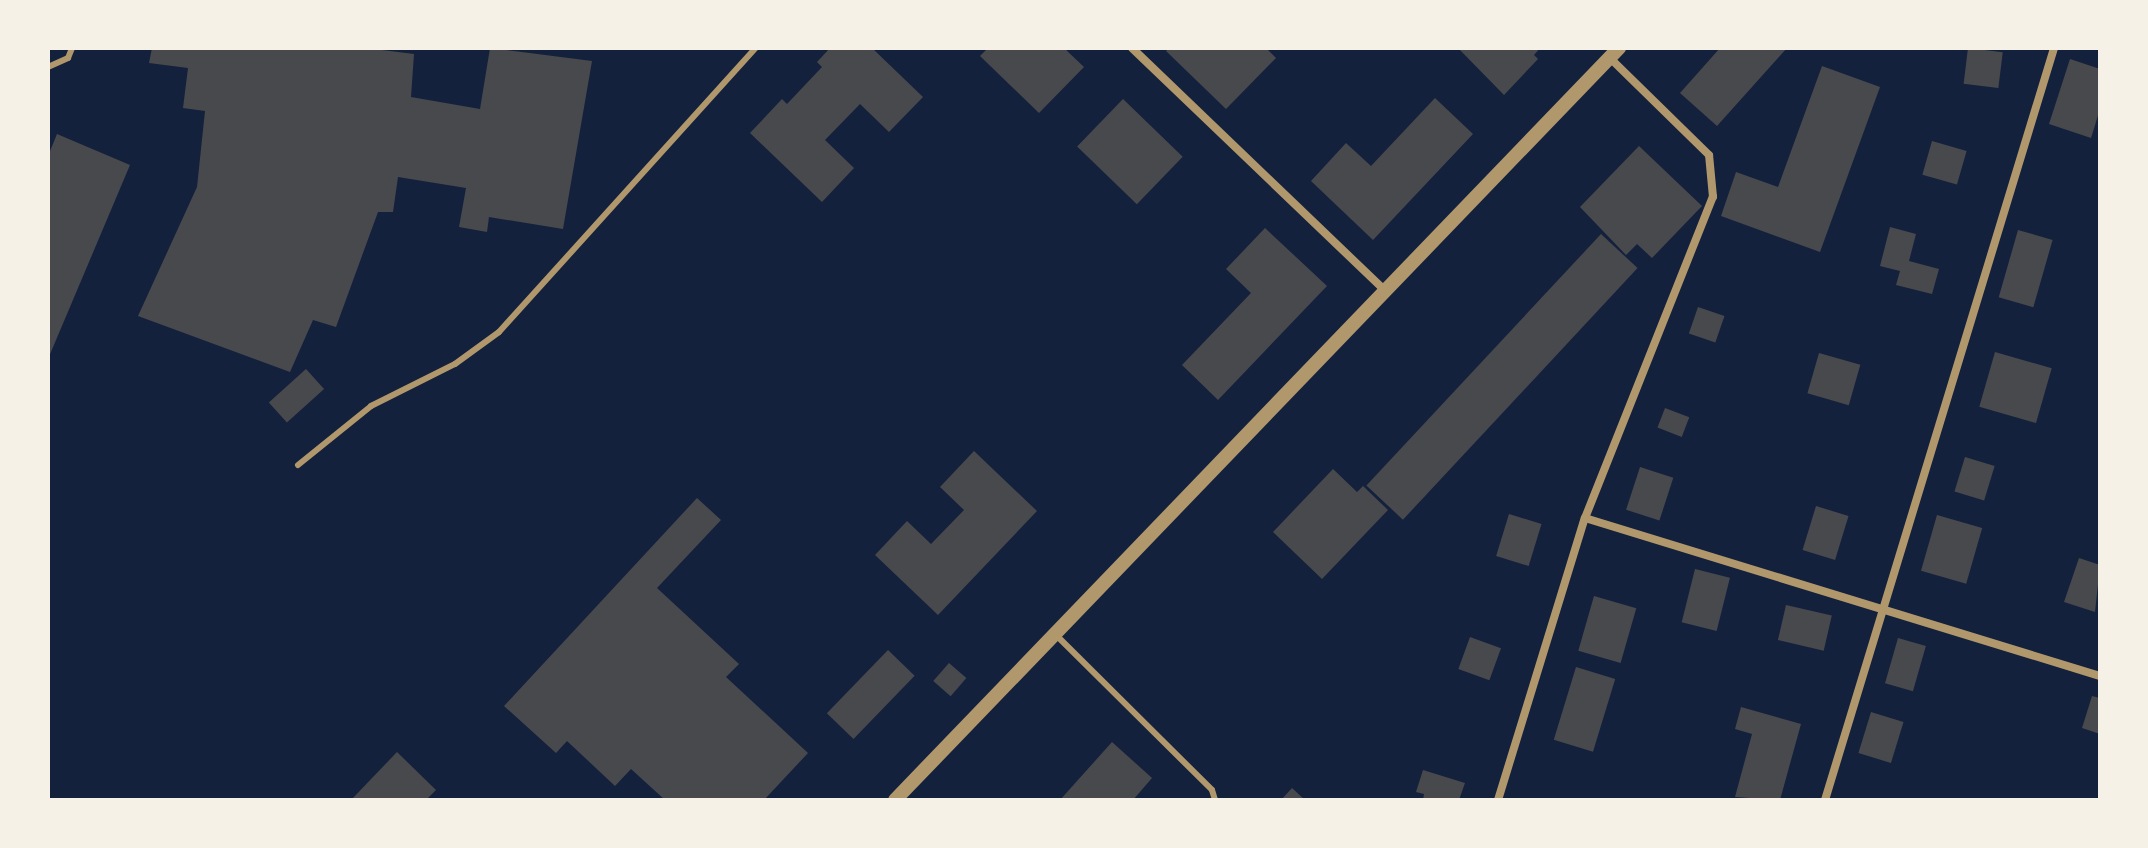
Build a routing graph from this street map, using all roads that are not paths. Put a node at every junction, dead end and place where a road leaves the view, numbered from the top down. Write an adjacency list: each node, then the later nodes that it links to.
1 (72, 48): 6 (lane)
2 (756, 48): 8 (lane)
3 (1132, 48): 7 (street)
4 (2054, 48): 10 (street)
5 (1615, 53): 7 (street); 9 (street)
6 (48, 67)
7 (1385, 291): 11 (street)
8 (298, 465)
9 (1585, 518): 10 (street); 15 (street)
10 (1882, 610): 12 (street); 16 (street)
11 (1055, 634): 13 (street); 14 (lane)
12 (2100, 676)
13 (895, 800)
14 (1215, 800)
15 (1498, 800)
16 (1825, 800)

